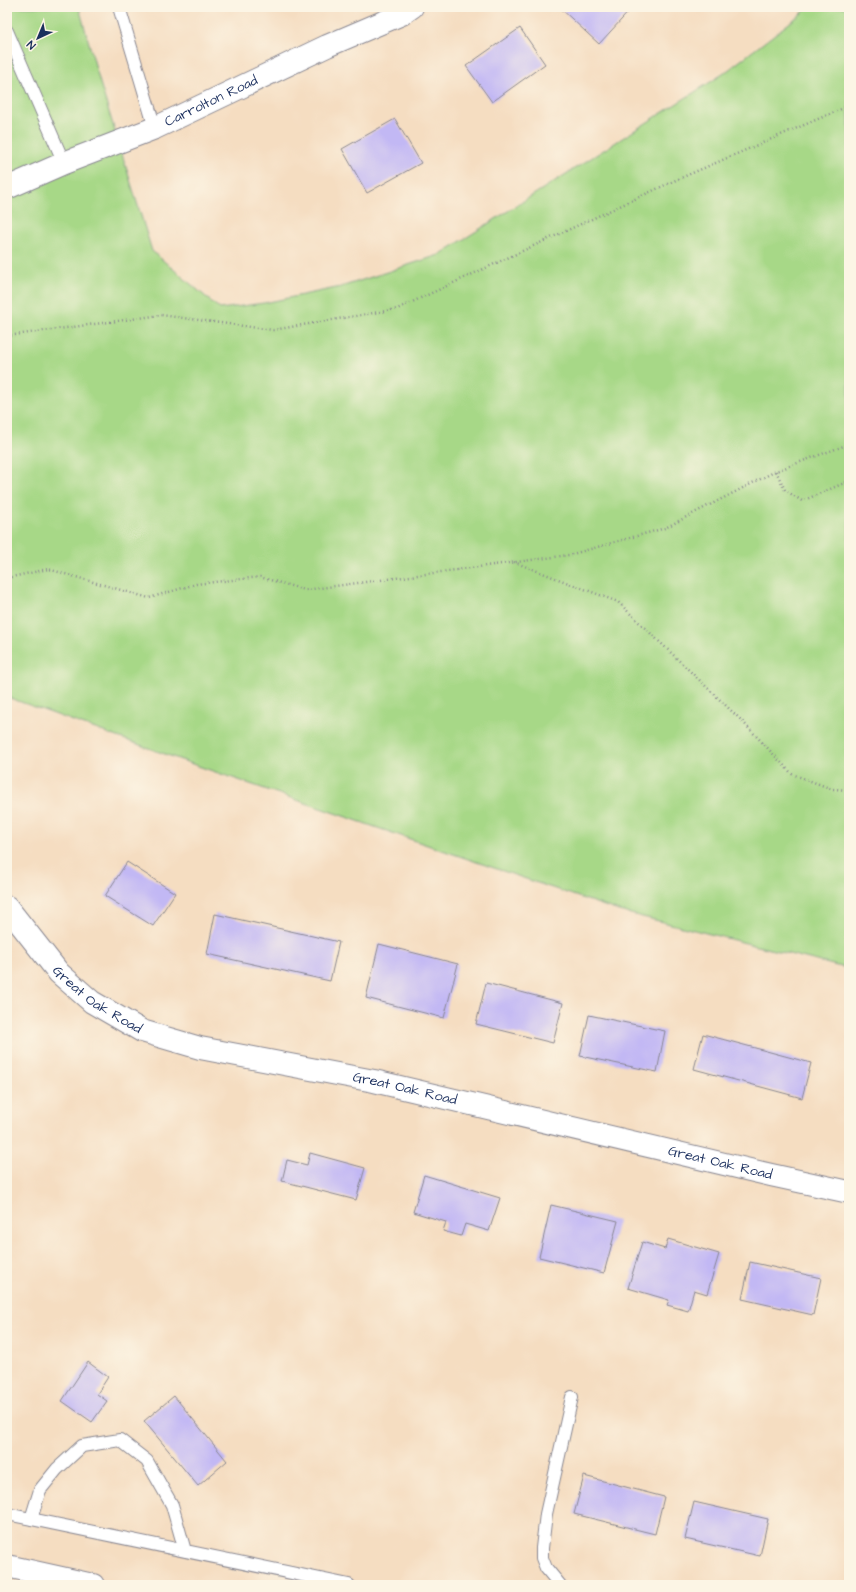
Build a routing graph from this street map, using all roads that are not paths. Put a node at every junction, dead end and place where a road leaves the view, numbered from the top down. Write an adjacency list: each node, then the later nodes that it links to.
1 (119, 7): 4 (lane)
2 (412, 7): 4 (street, Carrolton Road)
3 (7, 31): 5 (lane)
4 (155, 128): 5 (street, Carrolton Road)
5 (64, 163): 6 (street, Carrolton Road)
6 (7, 188)
7 (7, 907): 8 (street, Great Oak Road)
8 (849, 1192)
9 (572, 1397): 16 (lane)
10 (7, 1514): 11 (lane)
11 (30, 1518): 12 (lane); 12 (lane)
12 (185, 1551): 15 (lane)
13 (7, 1566): 14 (street)
14 (93, 1585)
15 (349, 1585)
16 (560, 1585)

